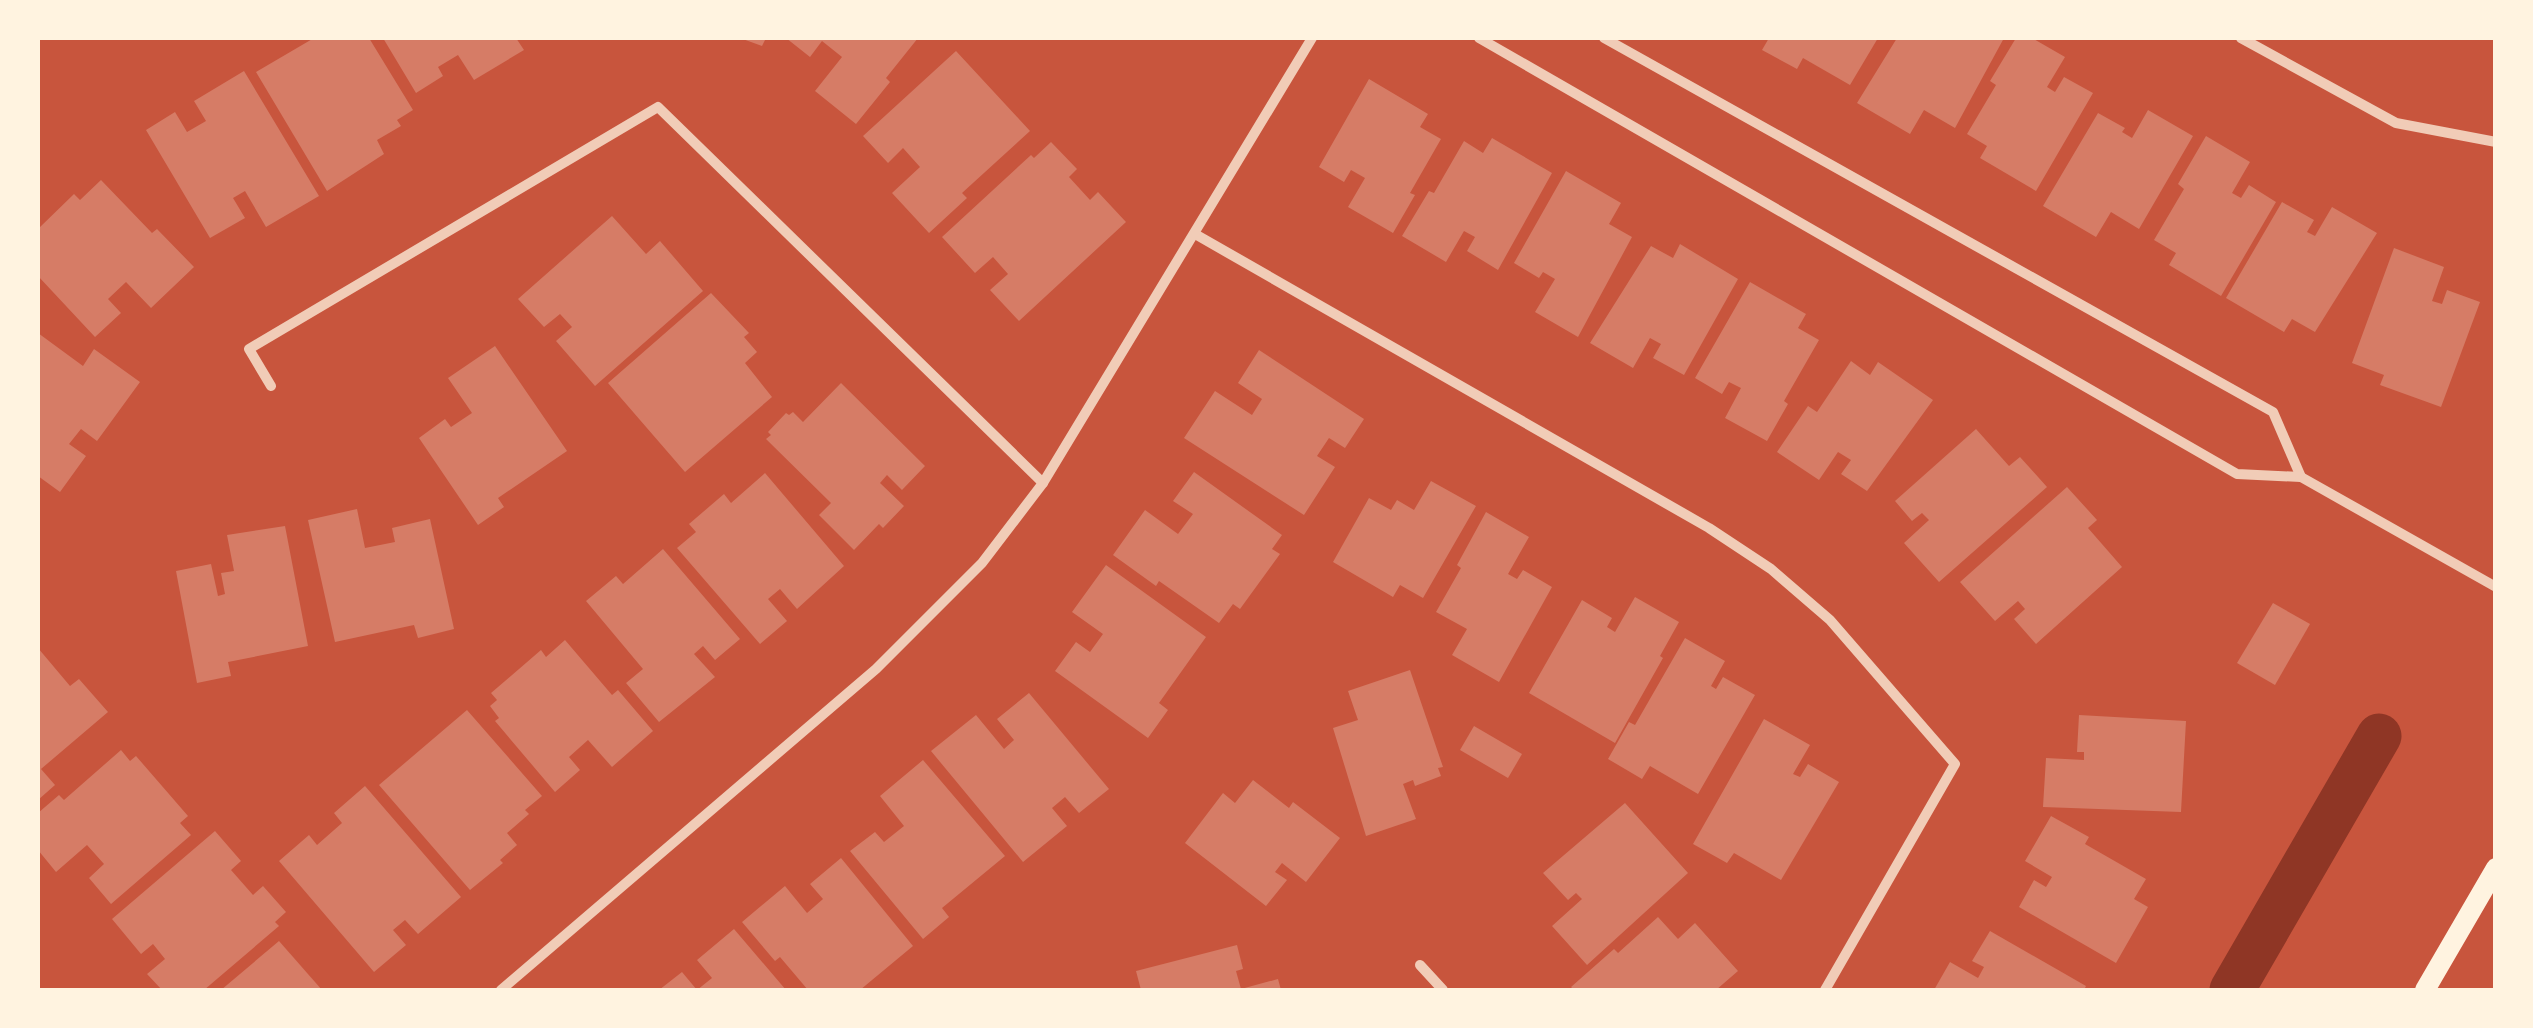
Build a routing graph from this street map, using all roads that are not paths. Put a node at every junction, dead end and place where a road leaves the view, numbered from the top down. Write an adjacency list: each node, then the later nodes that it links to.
1 (1312, 38): 6 (street)
2 (1479, 38): 8 (street)
3 (1604, 38): 8 (street)
4 (2241, 38): 5 (street)
5 (2496, 142)
6 (1195, 234): 9 (street); 15 (street)
7 (271, 386): 9 (street)
8 (2301, 478): 10 (street)
9 (1043, 484): 13 (street)
10 (2496, 586)
11 (2496, 868): 16 (main road)
12 (1420, 965): 14 (street)
13 (501, 990)
14 (1442, 990)
15 (1826, 990)
16 (2425, 990)

